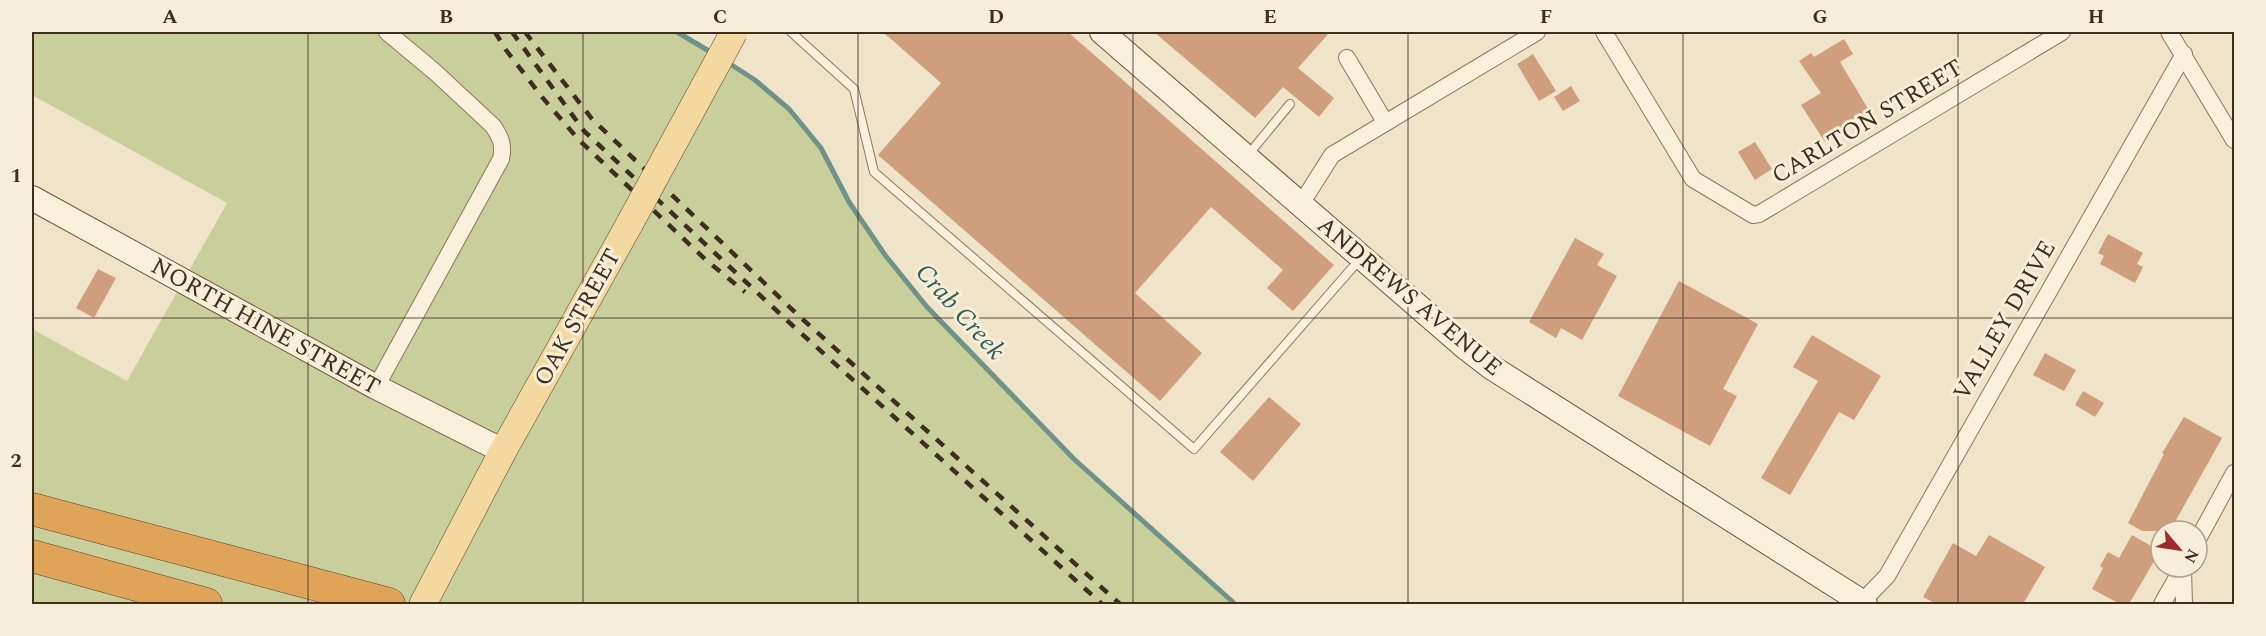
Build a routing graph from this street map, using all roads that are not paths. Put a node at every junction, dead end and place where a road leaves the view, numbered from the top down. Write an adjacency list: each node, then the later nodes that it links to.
1 (387, 32): 18 (street)
2 (734, 32): 19 (main road, OAK STREET, bridge)
3 (791, 32): 17 (lane)
4 (1102, 32): 14 (street, ANDREWS AVENUE)
5 (1538, 32): 12 (street)
6 (1604, 32): 7 (street, CARLTON STREET)
7 (2062, 32)
8 (2169, 32): 9 (street)
9 (2184, 54): 13 (street); 31 (street, VALLEY DRIVE)
10 (1347, 58): 12 (street)
11 (1290, 104): 14 (lane)
12 (1385, 122): 16 (street)
13 (2235, 140)
14 (1246, 157): 16 (street, ANDREWS AVENUE)
15 (32, 198): 18 (street, NORTH HINE STREET)
16 (1302, 204): 17 (street, ANDREWS AVENUE)
17 (1362, 257): 31 (street, ANDREWS AVENUE)
18 (376, 387): 19 (street, NORTH HINE STREET)
19 (502, 451): 30 (main road, OAK STREET)
20 (2235, 473): 22 (street)
21 (32, 509): 29 (highway)
22 (2209, 520)
23 (32, 556): 28 (highway)
24 (32, 570): 27 (highway)
25 (2176, 579): 32 (street)
26 (2183, 579): 33 (street)
27 (126, 604)
28 (206, 604)
29 (389, 604)
30 (423, 604)
31 (1862, 604)
32 (2162, 604)
33 (2184, 604)

